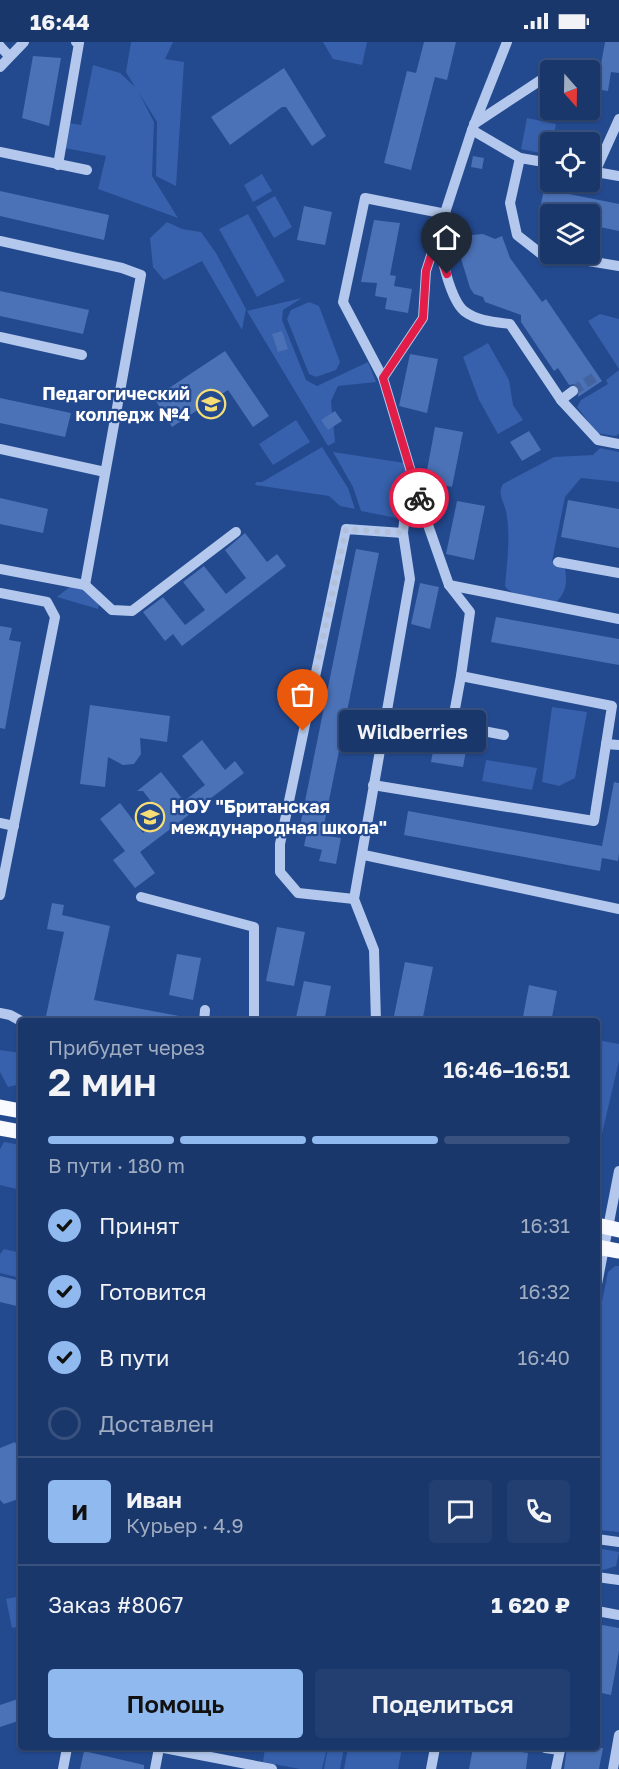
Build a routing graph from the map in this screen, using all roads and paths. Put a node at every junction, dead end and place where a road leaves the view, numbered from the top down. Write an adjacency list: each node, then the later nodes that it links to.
1 (24, 42): 5 (street)
2 (75, 42): 14 (street)
3 (507, 42): 9 (street)
4 (0, 46): 5 (street)
5 (9, 56): 6 (street)
6 (0, 67)
7 (540, 81): 9 (street)
8 (619, 118): 11 (street)
9 (473, 127): 12 (street); 18 (street)
10 (0, 152): 14 (street)
11 (600, 155)
12 (520, 158): 13 (street); 21 (street)
13 (540, 161)
14 (58, 165): 15 (street)
15 (87, 170)
16 (600, 172): 17 (street)
17 (619, 176)
18 (447, 214): 19 (street); 24 (street)
19 (440, 228): 24 (street); 26 (street)
20 (0, 241): 29 (street)
21 (619, 266)
22 (0, 337): 23 (street)
23 (82, 355)
24 (383, 378): 30 (street)
25 (573, 391): 26 (street)
26 (561, 400): 27 (street)
27 (619, 444)
28 (0, 450): 29 (street)
29 (105, 472): 36 (street)
30 (421, 503): 32 (street); 37 (street)
31 (236, 532): 36 (street)
32 (403, 533): 44 (street); 50 (street)
33 (558, 562): 35 (street)
34 (0, 569): 36 (street)
35 (619, 573)
36 (85, 585)
37 (449, 585): 39 (street); 40 (street)
38 (0, 593): 46 (street)
39 (619, 619)
40 (461, 676): 41 (street); 42 (street)
41 (504, 735)
42 (606, 744): 43 (street); 44 (street)
43 (619, 745)
44 (374, 784): 47 (street)
45 (0, 823): 46 (street)
46 (14, 826): 48 (street)
47 (364, 855): 50 (street); 51 (street)
48 (0, 895)
49 (141, 897): 53 (street)
50 (354, 899): 54 (street)
51 (619, 909)
52 (0, 1013): 55 (street)
53 (254, 1018)
54 (376, 1018)
55 (18, 1020)
56 (0, 1107): 57 (main road)
57 (18, 1110)
58 (0, 1128): 59 (main road); 60 (street)
59 (18, 1131)
60 (0, 1133)
61 (619, 1171): 62 (street)
62 (608, 1228): 63 (street)
63 (607, 1249): 64 (street)
64 (600, 1274)
65 (600, 1539): 66 (street)
66 (619, 1542)
67 (600, 1577): 68 (street)
68 (619, 1580)
69 (600, 1612): 70 (street)
70 (619, 1615)
71 (619, 1735): 82 (street)
72 (68, 1750): 77 (street)
73 (159, 1750): 78 (street)
74 (174, 1750): 79 (street)
75 (435, 1750): 80 (street)
76 (560, 1750): 81 (street)
77 (63, 1769)
78 (155, 1769)
79 (272, 1769)
80 (431, 1769)
81 (556, 1769)
82 (613, 1769)

